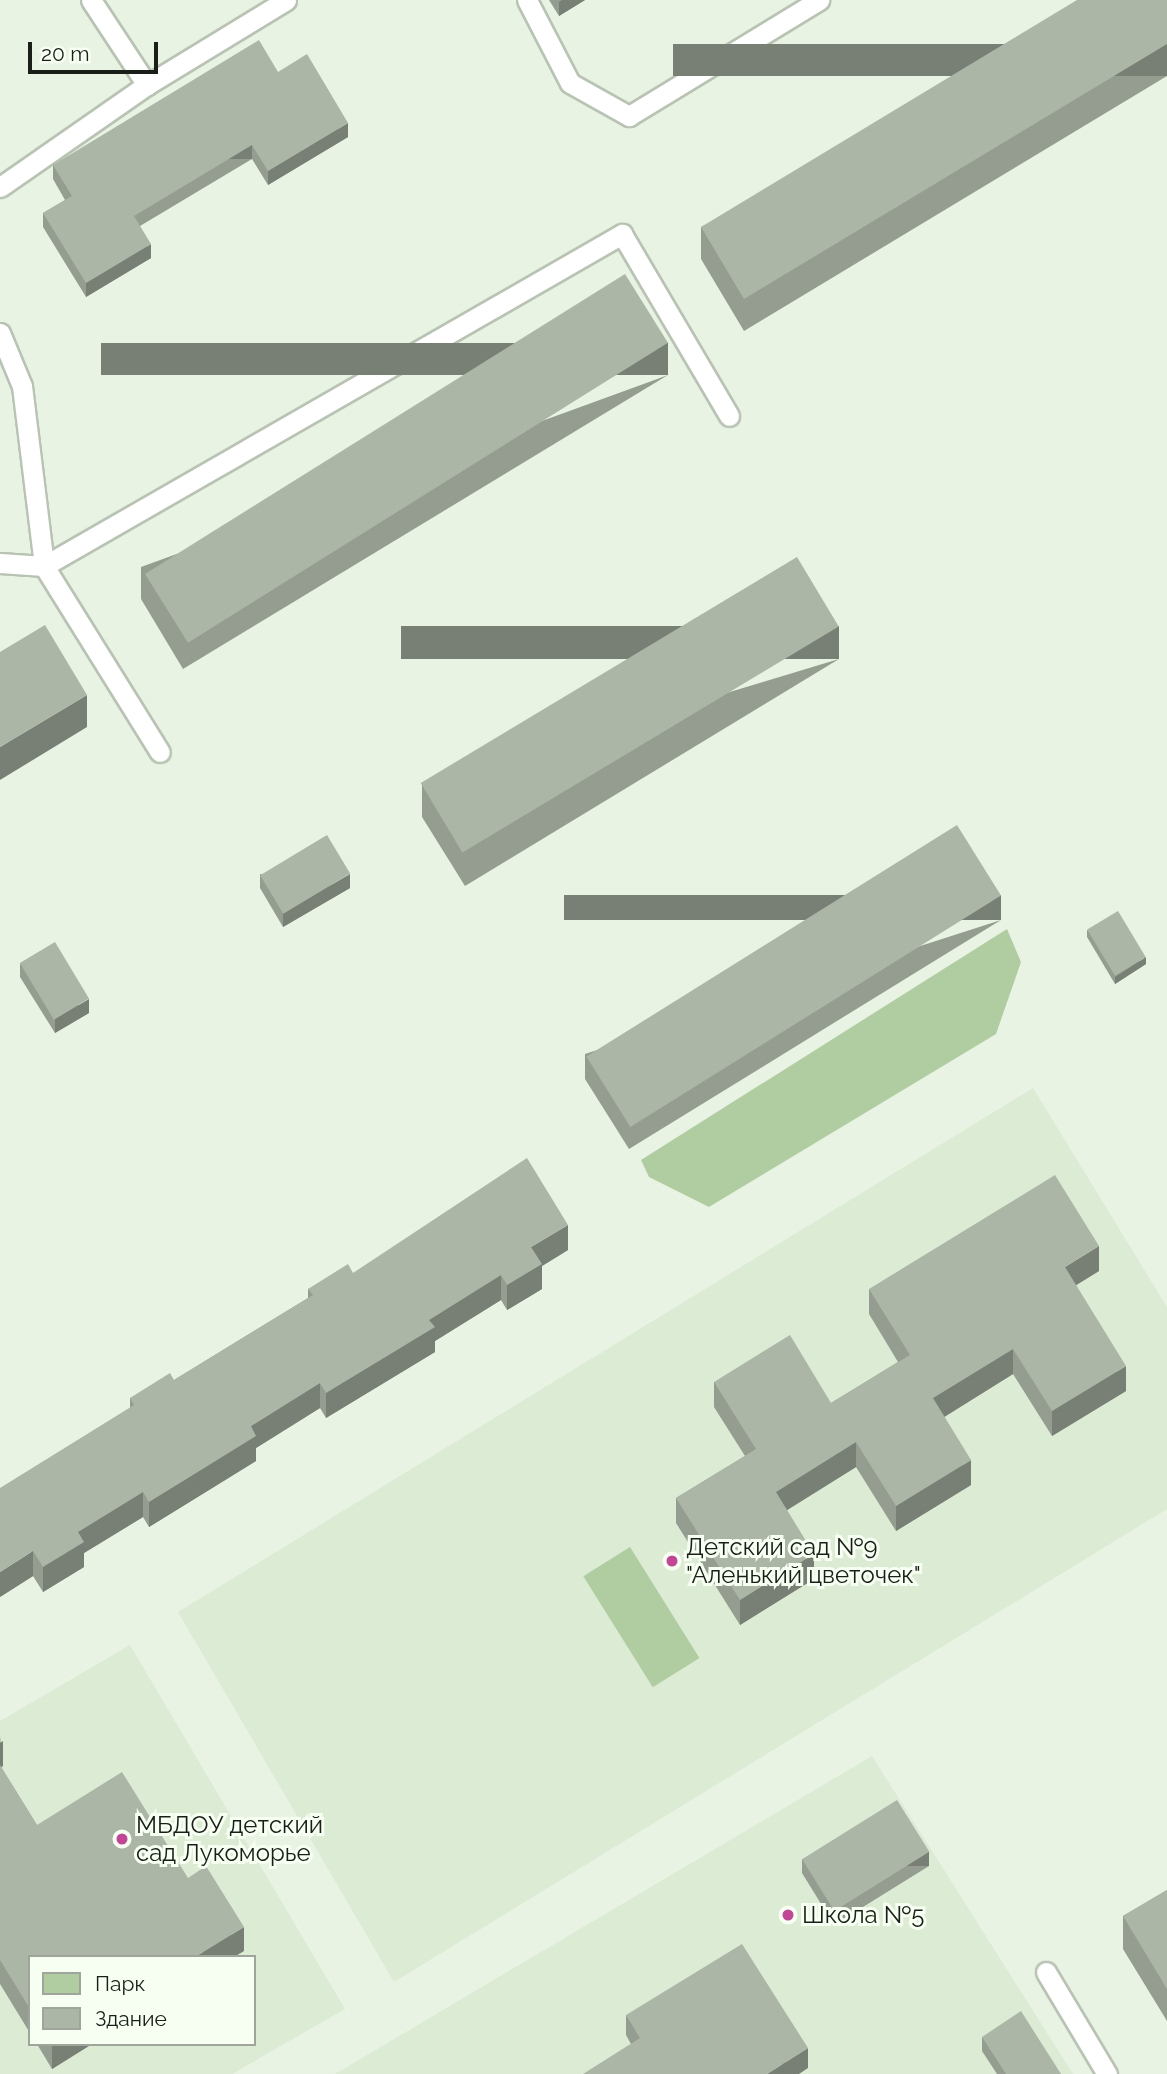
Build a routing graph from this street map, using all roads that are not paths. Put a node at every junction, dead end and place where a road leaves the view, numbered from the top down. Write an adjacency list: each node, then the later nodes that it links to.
1 (92, 0): 5 (lane)
2 (286, 0): 5 (lane)
3 (527, 0): 4 (lane)
4 (819, 0)
5 (147, 85): 6 (lane)
6 (0, 187)
7 (0, 332): 10 (lane)
8 (729, 416): 10 (lane)
9 (0, 563): 10 (lane)
10 (44, 566): 11 (lane)
11 (160, 752)
12 (1046, 1972): 13 (lane)
13 (1107, 2074)

